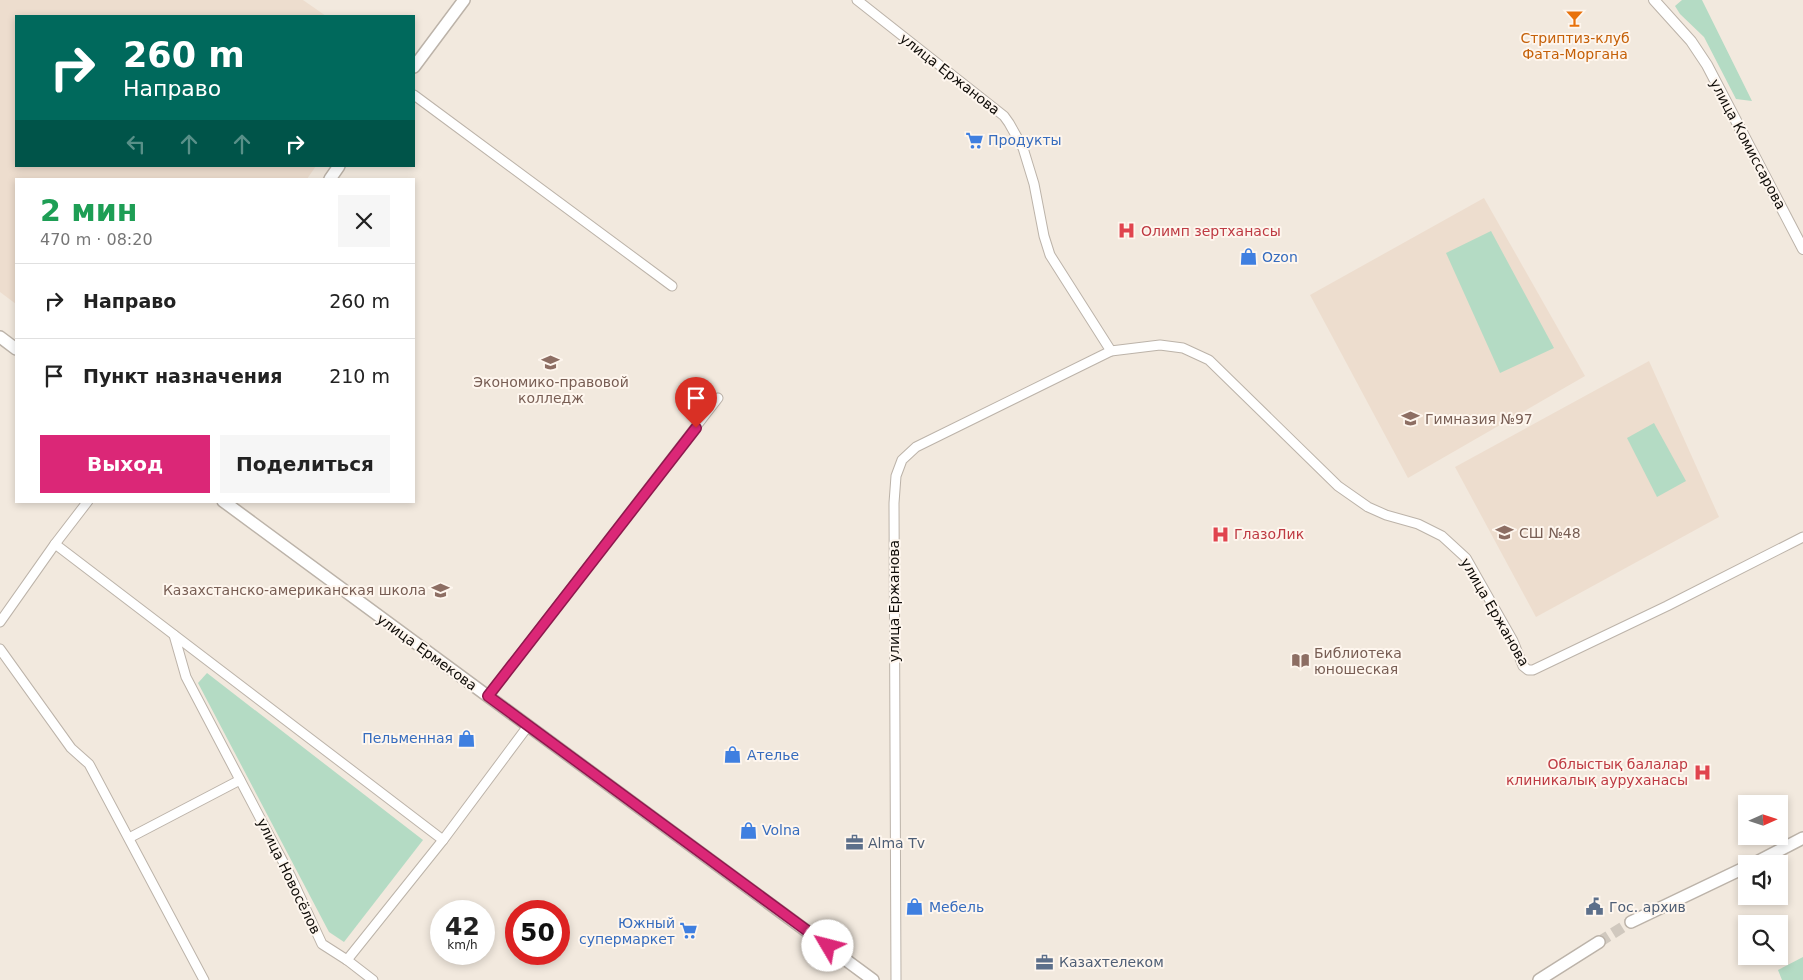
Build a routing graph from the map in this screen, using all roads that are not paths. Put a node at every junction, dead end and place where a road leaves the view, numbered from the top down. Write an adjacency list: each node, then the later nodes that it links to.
1 (464, 0): 4 (main road)
2 (857, 0): 12 (street, улица Ержанова)
3 (1654, 0): 8 (street, улица Комиссарова)
4 (415, 66)
5 (415, 96): 9 (street)
6 (338, 167): 7 (main road)
7 (331, 178)
8 (1803, 249)
9 (672, 286)
10 (0, 337): 11 (main road)
11 (15, 348)
12 (1110, 351): 16 (street, улица Ержанова); 35 (street, улица Ержанова)
13 (718, 398): 21 (street)
14 (86, 503): 17 (street)
15 (226, 503): 21 (main road, улица Ермекова)
16 (1803, 537)
17 (54, 544): 18 (street); 19 (street)
18 (0, 622)
19 (174, 635): 23 (street, улица Новосёлов); 26 (street)
20 (0, 650): 24 (street)
21 (488, 696): 22 (main road, улица Ермекова)
22 (528, 726): 26 (street); 34 (main road, улица Ермекова)
23 (240, 780): 24 (street); 31 (street, улица Новосёлов)
24 (129, 838): 32 (street)
25 (1803, 838): 27 (main road)
26 (443, 840): 31 (street)
27 (1770, 855)
28 (1738, 871): 29 (main road)
29 (1631, 922)
30 (1599, 942): 36 (main road)
31 (347, 960): 33 (street, улица Новосёлов)
32 (204, 980)
33 (374, 980)
34 (873, 980)
35 (896, 980)
36 (1539, 980)

